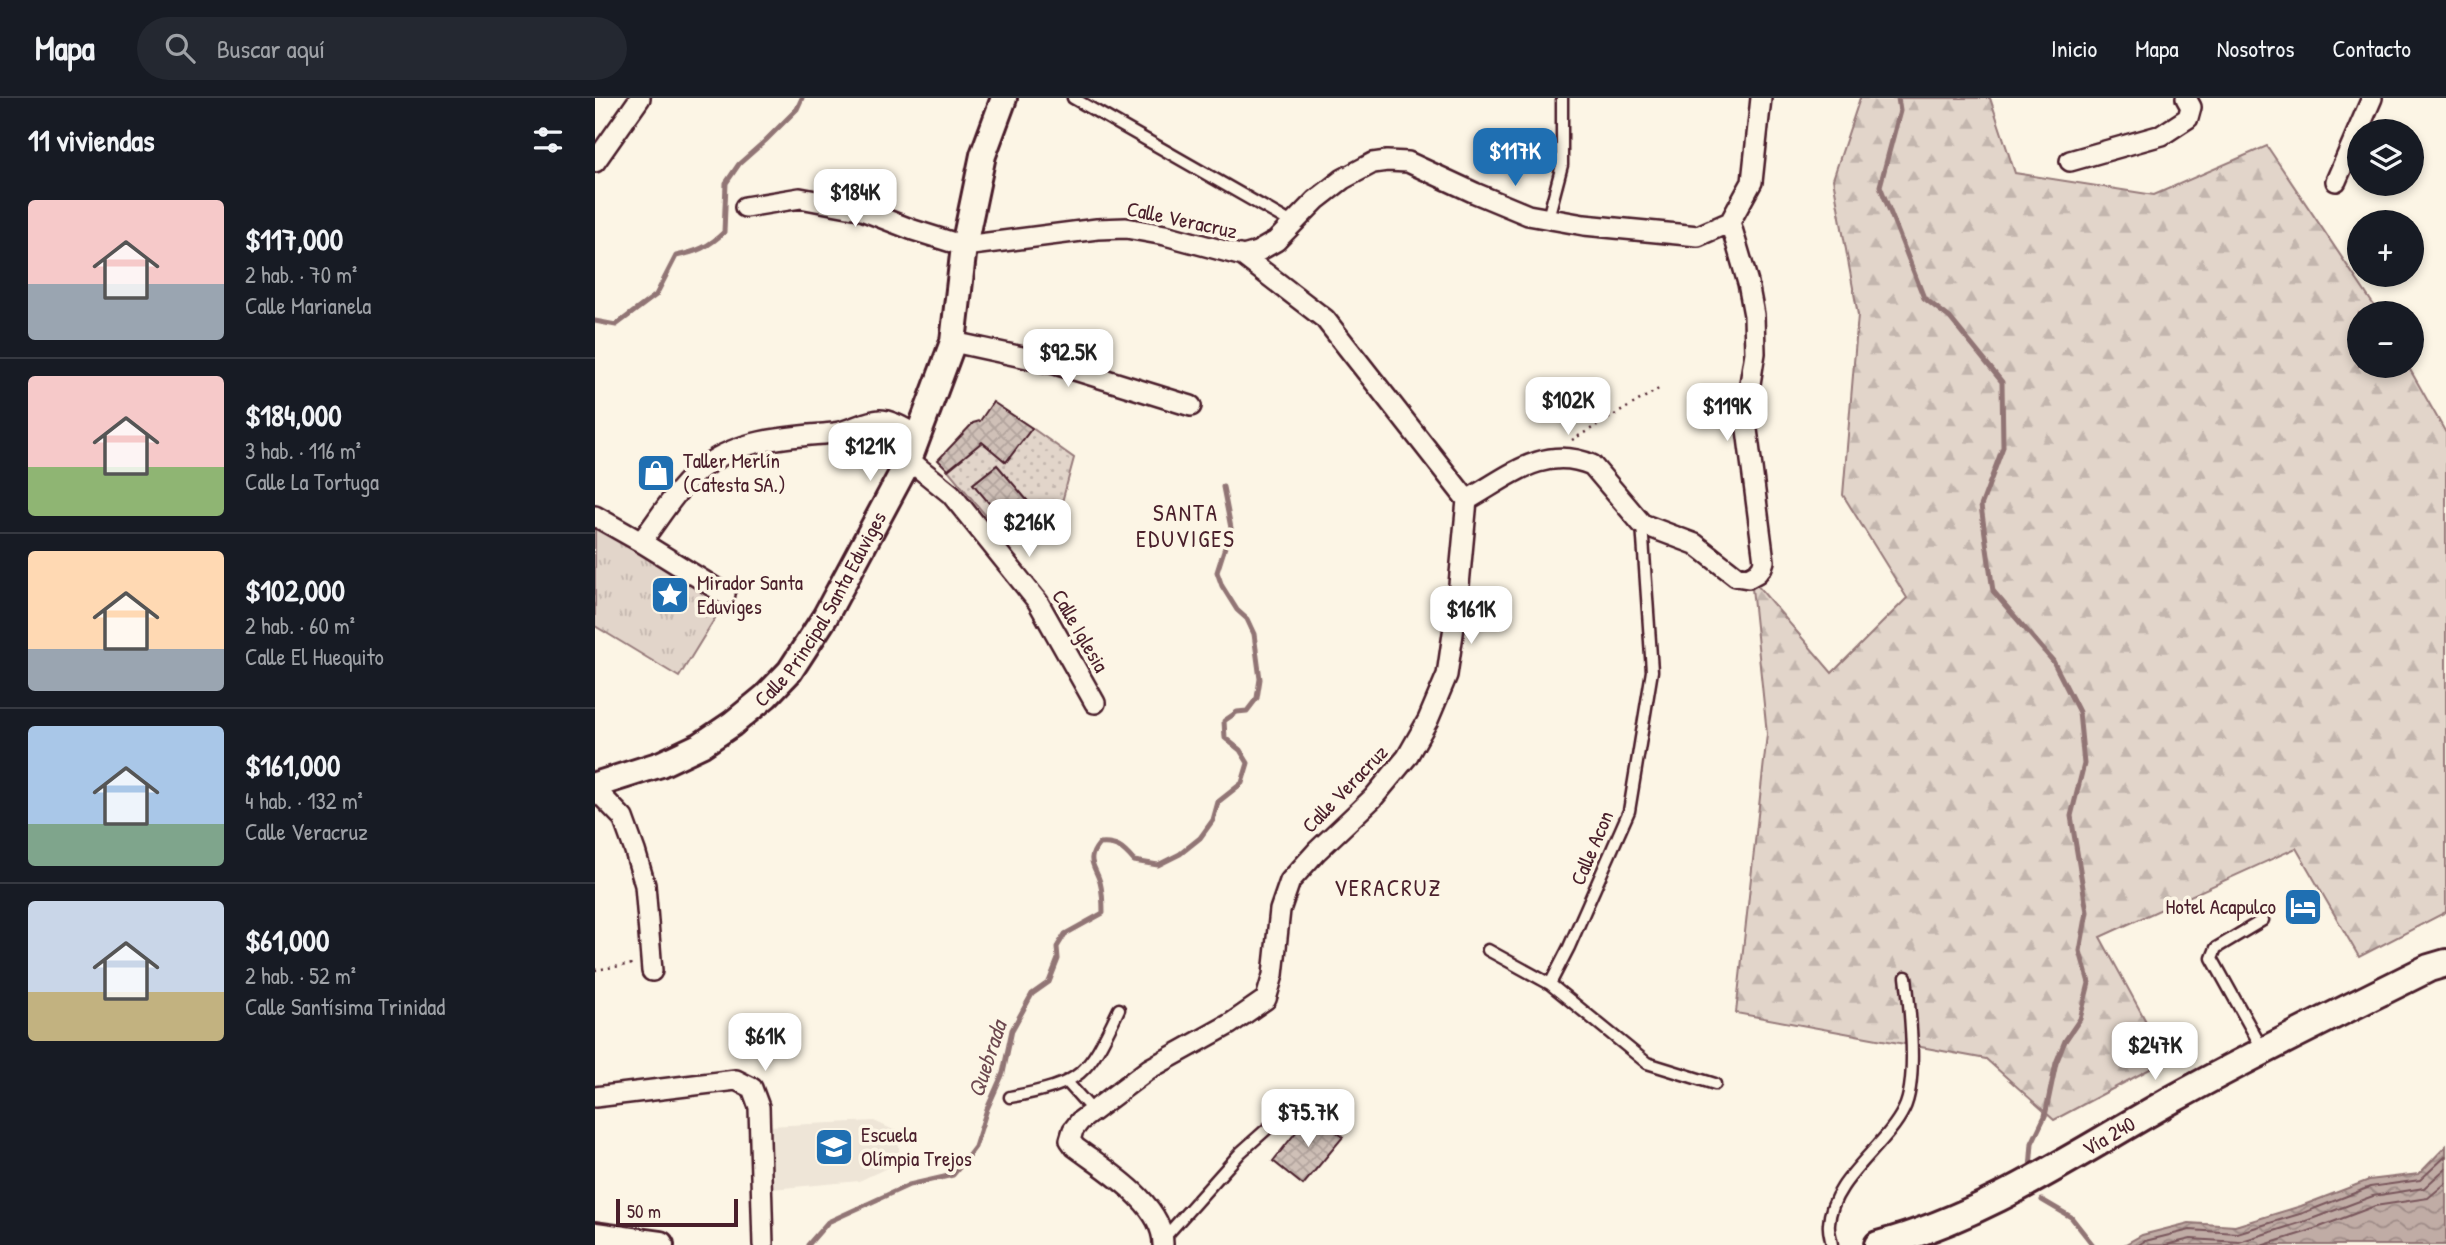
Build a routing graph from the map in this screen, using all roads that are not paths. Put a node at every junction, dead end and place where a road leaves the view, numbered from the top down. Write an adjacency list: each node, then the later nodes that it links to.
1 (640, 98): 9 (street)
2 (1004, 98): 15 (street, Calle Principal Santa Eduviges)
3 (1073, 98): 14 (lane)
4 (1562, 98): 12 (lane)
5 (1761, 98): 13 (street)
6 (2186, 98): 8 (street)
7 (2372, 98): 10 (street)
8 (2070, 161)
9 (595, 162)
10 (2336, 181)
11 (745, 207): 15 (street)
12 (1548, 218): 13 (street); 14 (street)
13 (1730, 222): 23 (street)
14 (1292, 223): 16 (street)
15 (964, 246): 16 (street, Calle Veracruz); 17 (street, Calle Principal Santa Eduviges)
16 (1243, 256): 21 (street, Calle Veracruz)
17 (953, 342): 18 (street); 19 (street, Calle Principal Santa Eduviges)
18 (1191, 406)
19 (919, 436): 20 (street, Calle Principal Santa Eduviges); 24 (street)
20 (909, 460): 26 (street, Calle Iglesia); 27 (street, Calle Principal Santa Eduviges)
21 (1467, 500): 23 (street); 41 (street, Calle Veracruz)
22 (595, 516): 24 (street)
23 (1642, 524): 33 (lane, Calle Acon)
24 (641, 542): 25 (street)
25 (725, 594)
26 (1095, 703)
27 (595, 787): 31 (street)
28 (2263, 920): 35 (lane)
29 (1488, 950): 33 (lane)
30 (2446, 963): 35 (main road, Vía 240)
31 (651, 966)
32 (1906, 977): 46 (lane)
33 (1550, 984): 37 (lane)
34 (1119, 1009): 36 (lane)
35 (2263, 1050): 47 (main road, Vía 240)
36 (1067, 1082): 39 (lane); 41 (lane)
37 (1715, 1084)
38 (595, 1097): 45 (street)
39 (1010, 1097)
40 (1296, 1103): 43 (lane)
41 (1093, 1111): 43 (street, Calle Veracruz)
42 (595, 1236): 44 (main road)
43 (1164, 1242)
44 (660, 1245)
45 (763, 1245)
46 (1832, 1245)
47 (1878, 1245)

